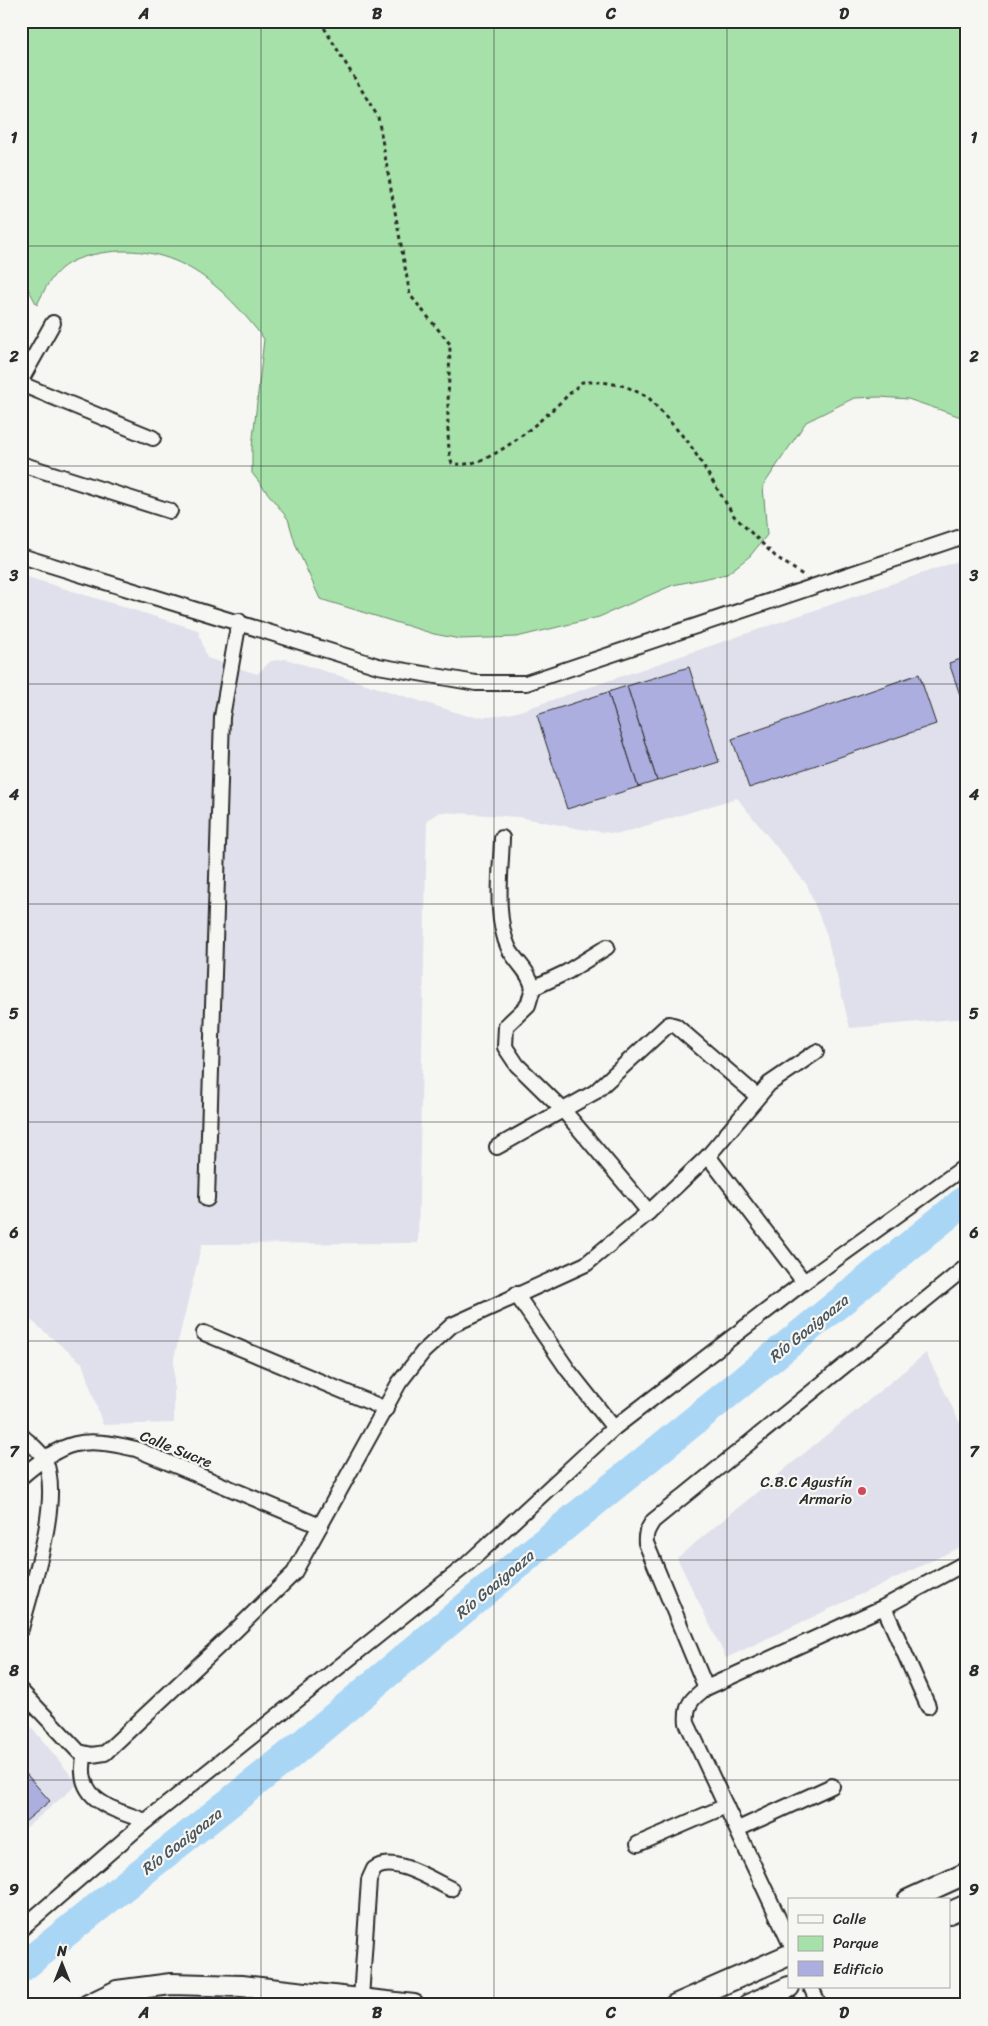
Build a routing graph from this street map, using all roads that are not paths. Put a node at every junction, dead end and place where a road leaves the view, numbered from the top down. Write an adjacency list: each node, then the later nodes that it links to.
1 (53, 323): 2 (street)
2 (21, 382): 3 (street)
3 (153, 438)
4 (21, 464): 5 (street)
5 (170, 511)
6 (967, 535): 8 (street)
7 (21, 556): 8 (street)
8 (239, 622): 18 (street)
9 (502, 838): 11 (street)
10 (607, 947): 11 (street)
11 (533, 988): 14 (street)
12 (816, 1052): 13 (street)
13 (757, 1096): 14 (street); 16 (street)
14 (564, 1111): 15 (street); 19 (street)
15 (497, 1147)
16 (708, 1156): 19 (street); 21 (street)
17 (967, 1165): 21 (street)
18 (207, 1199)
19 (649, 1212): 22 (street)
20 (967, 1266): 33 (street)
21 (804, 1282): 25 (street)
22 (516, 1294): 24 (street); 25 (street)
23 (204, 1333): 24 (street)
24 (386, 1409): 29 (street)
25 (614, 1428): 39 (street)
26 (21, 1435): 27 (street)
27 (44, 1458): 28 (street, Calle Sucre); 29 (street, Calle Sucre); 32 (street)
28 (21, 1477)
29 (320, 1526): 36 (street)
30 (967, 1562): 31 (street)
31 (884, 1607): 33 (street); 35 (street)
32 (21, 1629)
33 (706, 1688): 38 (street)
34 (21, 1691): 36 (street)
35 (928, 1706)
36 (85, 1754): 39 (street)
37 (832, 1786): 40 (street)
38 (726, 1806): 40 (street); 41 (street)
39 (146, 1820): 47 (street)
40 (738, 1829): 48 (street)
41 (638, 1844)
42 (967, 1872): 44 (main road)
43 (451, 1889): 52 (street)
44 (912, 1898)
45 (967, 1905): 46 (main road)
46 (950, 1913)
47 (21, 1929)
48 (788, 1939)
49 (788, 1955): 55 (main road)
50 (788, 1987): 56 (main road)
51 (811, 1988): 57 (street)
52 (360, 1998): 53 (main road); 54 (main road)
53 (88, 2005)
54 (414, 2005)
55 (675, 2005)
56 (748, 2005)
57 (819, 2005)

